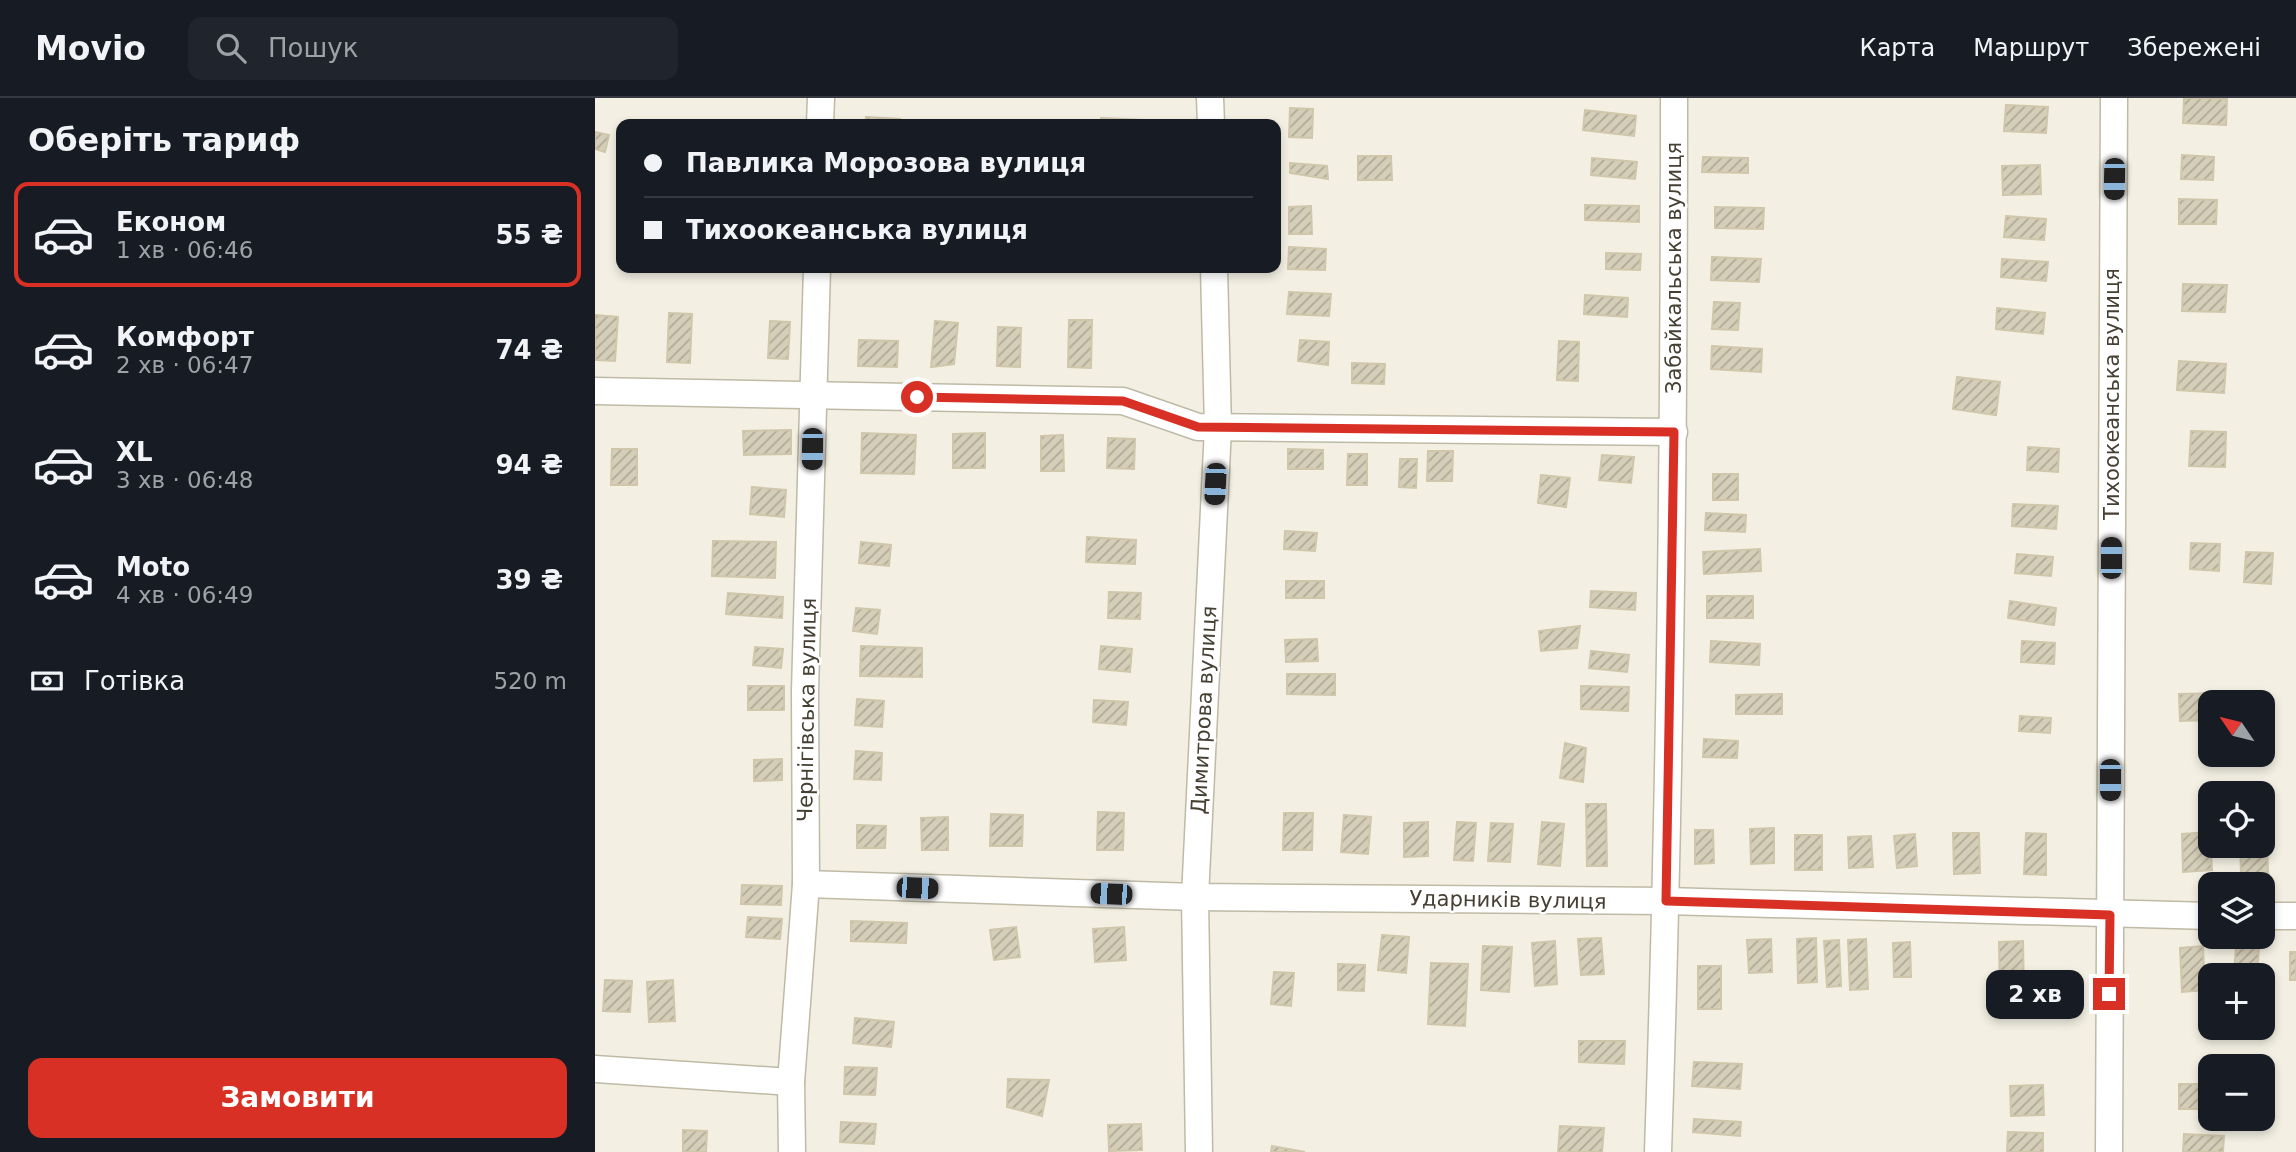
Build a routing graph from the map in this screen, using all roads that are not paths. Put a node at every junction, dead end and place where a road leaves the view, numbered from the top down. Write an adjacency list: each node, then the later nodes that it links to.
1 (821, 98): 5 (street)
2 (1210, 98): 6 (street)
3 (1674, 98): 12 (street, Забайкальська вулиця)
4 (2114, 98): 16 (street, Тихоокеанська вулиця)
5 (820, 119)
6 (1211, 119)
7 (817, 273): 10 (street, Чернігівська вулиця)
8 (1214, 273): 11 (street, Димитрова вулиця)
9 (595, 391): 10 (street)
10 (814, 396): 11 (street); 13 (street, Чернігівська вулиця)
11 (1218, 428): 12 (street); 14 (street, Димитрова вулиця)
12 (1674, 432): 15 (street, Забайкальська вулиця)
13 (806, 884): 14 (street, Ударників вулиця); 21 (street, Чернігівська вулиця)
14 (1195, 897): 15 (street, Ударників вулиця); 23 (street, Димитрова вулиця)
15 (1666, 901): 16 (street, Ударників вулиця); 24 (street, Забайкальська вулиця)
16 (2110, 915): 17 (street, Ударників вулиця); 25 (street, Тихоокеанська вулиця)
17 (2198, 916)
18 (2275, 916): 19 (street)
19 (2296, 916)
20 (595, 1069): 21 (street)
21 (791, 1082): 22 (street, Чернігівська вулиця)
22 (792, 1152)
23 (1199, 1152)
24 (1658, 1152)
25 (2109, 1152)

